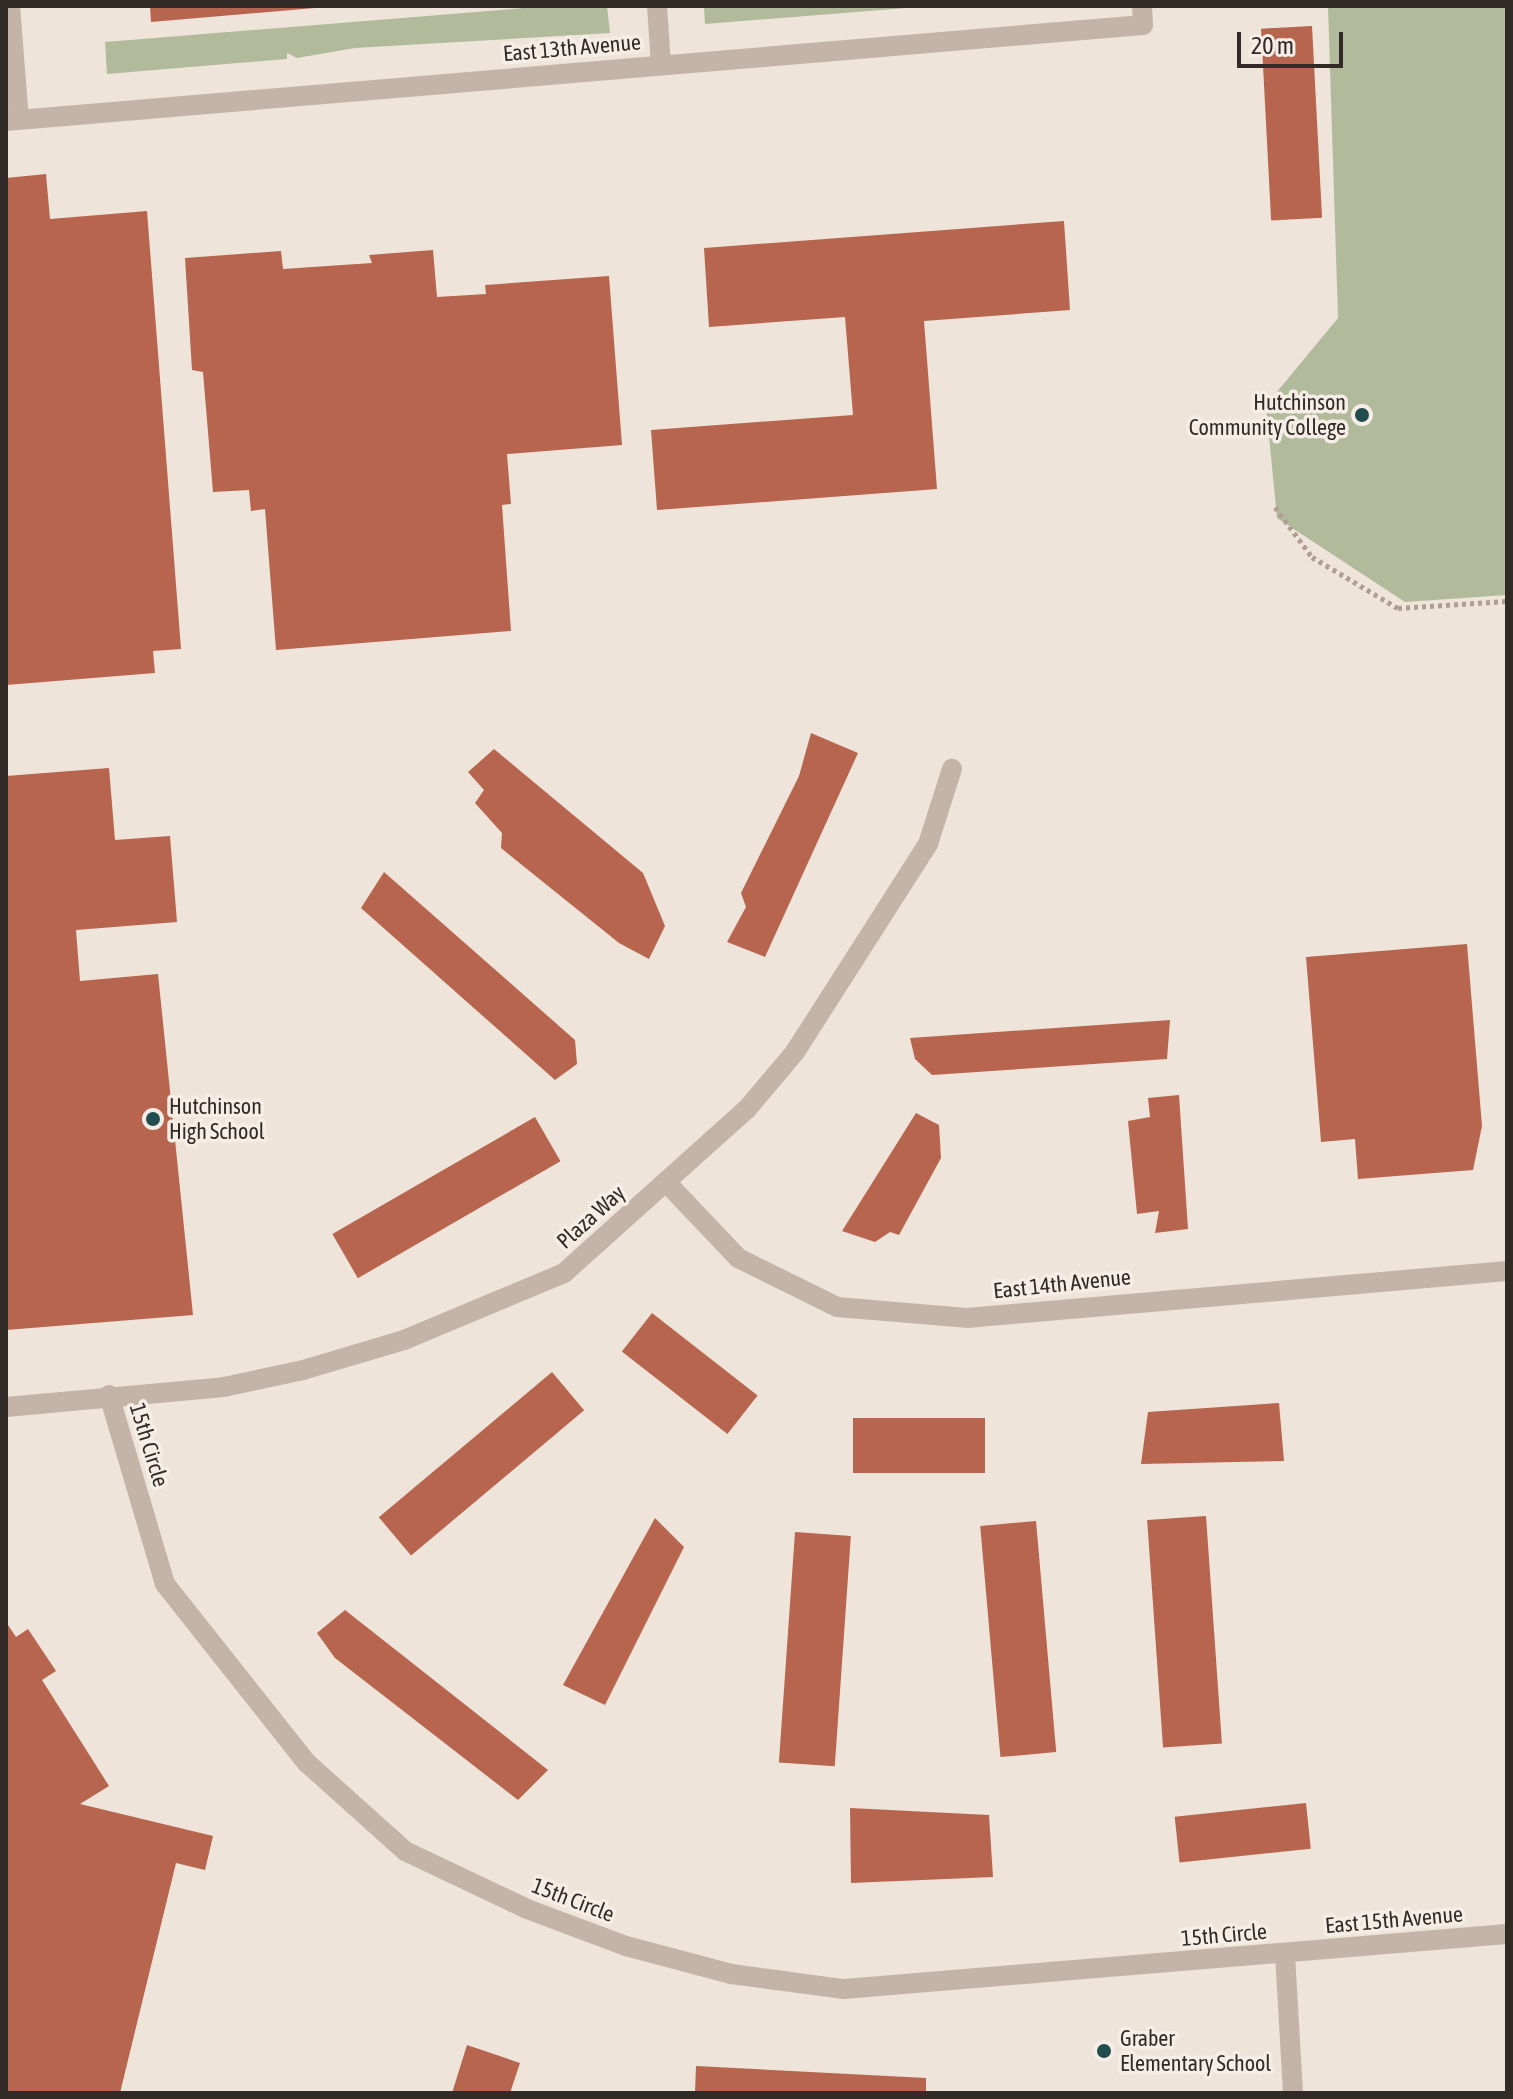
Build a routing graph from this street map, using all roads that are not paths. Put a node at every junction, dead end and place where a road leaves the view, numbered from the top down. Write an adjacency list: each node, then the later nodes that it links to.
1 (10, 6): 5 (street)
2 (657, 6): 4 (street)
3 (1142, 16): 4 (street, East 13th Avenue)
4 (661, 64): 5 (street, East 13th Avenue)
5 (12, 120)
6 (952, 769): 7 (street, Plaza Way)
7 (666, 1182): 8 (street, East 14th Avenue); 9 (street, Plaza Way)
8 (1507, 1271)
9 (109, 1395): 10 (street, Plaza Way); 12 (street, 15th Circle)
10 (6, 1407)
11 (1507, 1934): 12 (street, East 15th Avenue)
12 (1285, 1954): 13 (street)
13 (1293, 2093)

